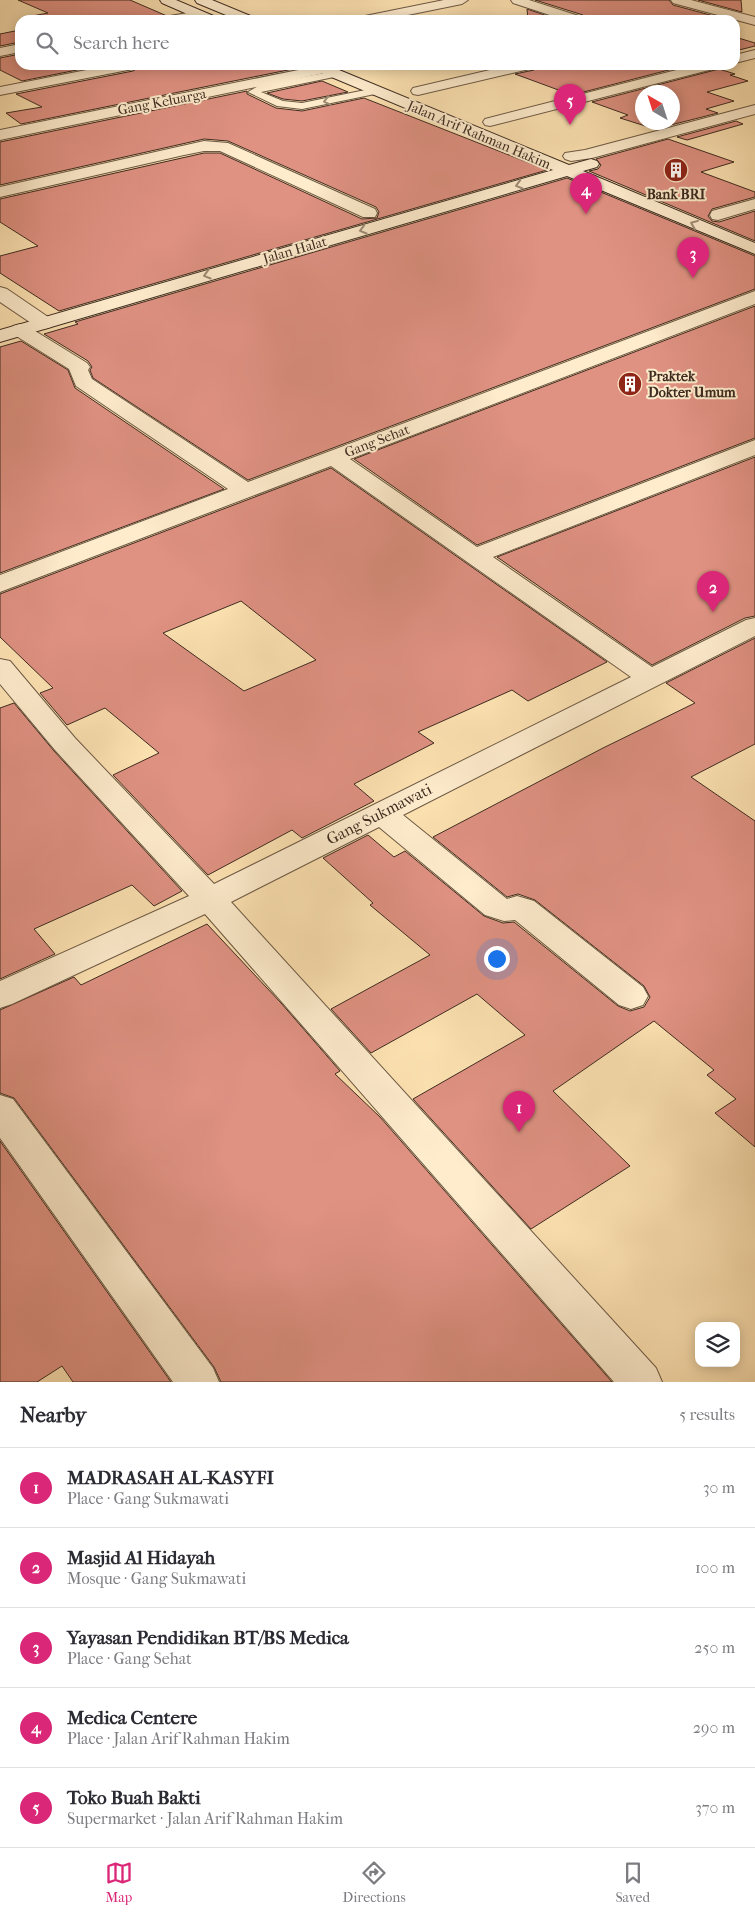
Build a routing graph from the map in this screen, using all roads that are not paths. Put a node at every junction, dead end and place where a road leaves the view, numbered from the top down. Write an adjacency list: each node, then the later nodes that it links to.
1 (202, 0): 5 (street); 8 (street)
2 (462, 0): 9 (street)
3 (517, 0): 10 (street)
4 (677, 0): 11 (street)
5 (171, 2): 7 (street)
6 (755, 10): 12 (street)
7 (199, 15)
8 (237, 15)
9 (389, 15)
10 (563, 15)
11 (730, 15)
12 (738, 15)
13 (740, 17): 14 (street)
14 (755, 21)
15 (15, 49): 16 (street)
16 (0, 52)
17 (755, 54): 18 (street)
18 (740, 58)
19 (107, 70): 26 (street)
20 (320, 70): 34 (street, Gang Keluarga)
21 (322, 70): 27 (lane, one-way to 21)
22 (327, 70): 27 (street, Jalan Arif Rahman Hakim)
23 (508, 70): 28 (street)
24 (693, 70): 32 (street)
25 (400, 84): 28 (street, Jalan Arif Rahman Hakim)
26 (0, 91)
27 (375, 91): 36 (street, Jalan Arif Rahman Hakim)
28 (418, 91): 29 (street, Jalan Arif Rahman Hakim)
29 (436, 99)
30 (755, 109): 35 (street, Jalan Halat)
31 (472, 114): 32 (street, Jalan Arif Rahman Hakim)
32 (490, 122): 33 (street, Jalan Arif Rahman Hakim)
33 (516, 133)
34 (0, 134)
35 (574, 160): 36 (street, Jalan Arif Rahman Hakim); 38 (street, Jalan Arif Rahman Hakim); 44 (street, Jalan Arif Rahman Hakim, one-way to 35); 48 (street, Jalan Halat, one-way to 48)
36 (546, 163): 41 (street, Jalan Halat)
37 (0, 192): 41 (street)
38 (664, 194)
39 (755, 204): 42 (street)
40 (700, 208): 42 (street)
41 (369, 213): 45 (street, Jalan Halat)
42 (718, 216): 43 (street)
43 (737, 223)
44 (755, 249)
45 (173, 268)
46 (0, 293): 48 (street)
47 (755, 297): 50 (street, Gang Sehat)
48 (13, 323): 51 (street)
49 (755, 447): 52 (street)
50 (333, 457): 51 (street, Gang Sehat); 52 (street)
51 (246, 491): 53 (street, Gang Sehat)
52 (475, 556): 56 (street)
53 (0, 584)
54 (755, 626): 56 (street, Gang Sukmawati)
55 (0, 667): 58 (street)
56 (650, 678): 57 (street, Gang Sukmawati)
57 (382, 813): 58 (street, Gang Sukmawati); 60 (street)
58 (210, 899): 59 (street, Gang Sukmawati); 63 (street)
59 (0, 995)
60 (631, 996)
61 (0, 1109): 62 (street)
62 (198, 1382)
63 (641, 1382)

